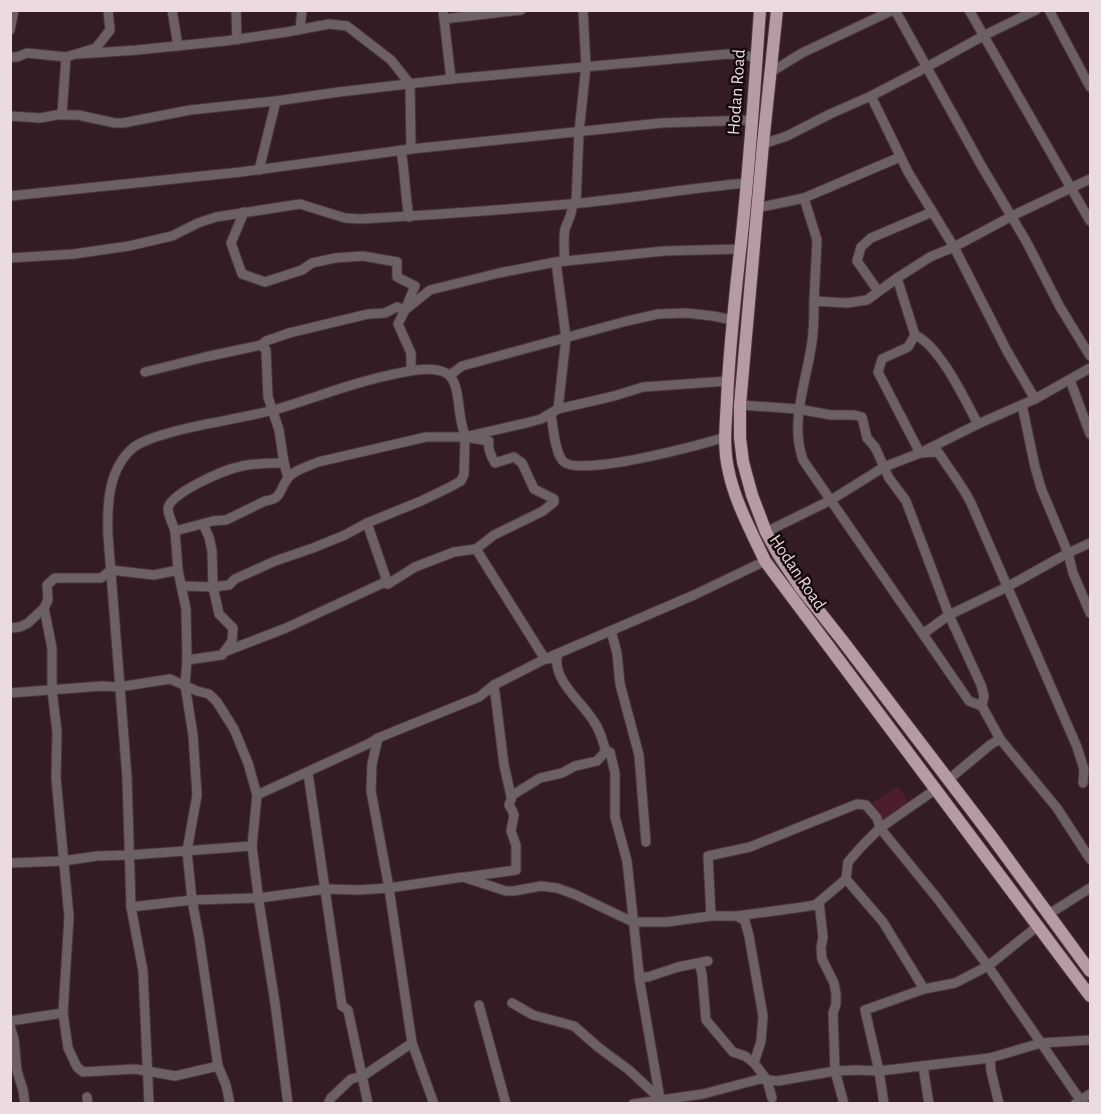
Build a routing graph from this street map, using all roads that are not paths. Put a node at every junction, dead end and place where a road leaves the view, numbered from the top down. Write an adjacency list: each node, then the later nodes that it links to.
1 (15, 10): 16 (street)
2 (108, 10): 20 (street)
3 (172, 10): 19 (street)
4 (236, 10): 18 (street)
5 (302, 10): 15 (street)
6 (521, 10): 14 (street)
7 (583, 10): 24 (street)
8 (760, 10): 23 (main road, Hodan Road)
9 (777, 10): 26 (main road, Hodan Road)
10 (894, 10): 25 (street); 26 (street)
11 (969, 10): 17 (street)
12 (1036, 10): 17 (street)
13 (1049, 10): 29 (street)
14 (443, 15): 27 (street)
15 (300, 29): 18 (street); 28 (street)
16 (10, 30)
17 (983, 36): 25 (street); 42 (street)
18 (237, 40): 19 (street)
19 (178, 46): 20 (street)
20 (78, 54): 22 (street)
21 (10, 57): 22 (street)
22 (66, 57): 32 (street)
23 (757, 57): 24 (street); 34 (main road, Hodan Road)
24 (586, 66): 27 (street); 35 (street)
25 (927, 67): 30 (street); 49 (street)
26 (771, 72): 36 (main road, Hodan Road)
27 (451, 79): 28 (street)
28 (410, 84): 31 (street); 37 (street)
29 (1090, 87)
30 (871, 96): 36 (street); 38 (street)
31 (276, 101): 32 (street); 39 (street)
32 (62, 114): 33 (street)
33 (10, 116)
34 (752, 120): 35 (street); 41 (main road, Hodan Road)
35 (579, 132): 37 (street); 45 (street)
36 (763, 144): 46 (main road, Hodan Road)
37 (406, 149): 39 (street); 50 (street)
38 (900, 157): 44 (street); 48 (street)
39 (259, 170): 43 (street)
40 (1090, 179): 42 (street)
41 (747, 183): 45 (street); 53 (main road, Hodan Road)
42 (1072, 189): 49 (street); 51 (street)
43 (10, 196)
44 (804, 198): 46 (street); 58 (street)
45 (574, 204): 50 (street); 55 (street)
46 (757, 208): 72 (main road, Hodan Road)
47 (244, 212): 50 (street); 54 (street); 59 (street)
48 (932, 212): 52 (street); 57 (street)
49 (1012, 216): 52 (street); 64 (street)
50 (409, 217)
51 (1090, 221)
52 (954, 247): 56 (street); 71 (street)
53 (741, 249): 55 (street); 60 (main road, Hodan Road)
54 (10, 258)
55 (560, 261): 59 (street); 62 (street)
56 (897, 278): 57 (street); 61 (street)
57 (878, 291): 58 (street)
58 (814, 301): 74 (street)
59 (405, 310): 63 (street); 66 (street)
60 (733, 320): 62 (street); 70 (main road, Hodan Road)
61 (915, 335): 77 (street); 81 (street)
62 (566, 338): 68 (street); 76 (street)
63 (261, 345): 67 (street); 75 (street)
64 (1090, 356)
65 (1090, 368): 69 (street)
66 (411, 370): 68 (street); 75 (street)
67 (145, 372)
68 (450, 375): 79 (street)
69 (1070, 380): 71 (street); 78 (street)
70 (728, 381): 76 (street); 80 (main road, Hodan Road)
71 (1035, 399): 73 (street)
72 (740, 405): 74 (street); 89 (main road, Hodan Road)
73 (1022, 405): 77 (street); 92 (street)
74 (798, 409): 83 (street); 85 (street)
75 (272, 411): 82 (street); 94 (street)
76 (555, 412): 79 (street); 80 (street)
77 (978, 424): 81 (street)
78 (1090, 434)
79 (465, 436): 84 (street); 86 (street); 91 (street)
80 (725, 437): 93 (main road, Hodan Road)
81 (920, 453): 83 (street); 99 (street)
82 (284, 463): 84 (street); 88 (street)
83 (884, 467): 85 (street); 102 (street)
84 (288, 478): 87 (street)
85 (831, 500): 89 (street); 105 (street)
86 (367, 523): 96 (street); 98 (street)
87 (203, 524): 88 (street); 98 (street)
88 (175, 531): 95 (street)
89 (766, 532): 119 (main road, Hodan Road)
90 (1090, 543): 92 (street)
91 (476, 549): 96 (street); 107 (street)
92 (1068, 553): 99 (street); 101 (street)
93 (765, 561): 104 (street); 121 (main road, Hodan Road)
94 (111, 570): 95 (street); 100 (street); 111 (street)
95 (178, 570): 97 (street)
96 (388, 584): 106 (street)
97 (180, 586): 98 (street); 108 (street)
98 (213, 587): 106 (street)
99 (1007, 587): 102 (street); 120 (street)
100 (44, 608): 103 (street); 112 (street)
101 (1090, 613)
102 (949, 615): 105 (street); 114 (street)
103 (10, 628)
104 (611, 631): 107 (street); 125 (street)
105 (924, 633): 114 (street)
106 (224, 652): 108 (street)
107 (546, 659): 110 (street); 117 (street)
108 (187, 660): 109 (street)
109 (185, 685): 111 (street); 122 (street); 127 (street)
110 (494, 685): 115 (street); 123 (street)
111 (120, 687): 112 (street); 128 (street)
112 (52, 690): 113 (street); 130 (street)
113 (10, 693)
114 (982, 706): 116 (street)
115 (378, 738): 118 (street); 134 (street)
116 (1000, 739): 119 (street); 129 (street)
117 (606, 751): 123 (street); 144 (street)
118 (308, 772): 122 (street); 136 (street)
119 (948, 780): 141 (main road, Hodan Road)
120 (1083, 783)
121 (936, 789): 124 (street); 145 (main road, Hodan Road)
122 (257, 795): 126 (street)
123 (511, 796): 132 (street)
124 (880, 828): 133 (street); 142 (street); 146 (street)
125 (646, 842)
126 (252, 846): 127 (street); 137 (street)
127 (187, 851): 128 (street); 138 (street)
128 (130, 855): 130 (street); 140 (street)
129 (1090, 860)
130 (63, 861): 131 (street); 153 (street)
131 (10, 863)
132 (458, 878): 134 (street); 144 (street)
133 (846, 879): 139 (street); 149 (street)
134 (389, 888): 136 (street); 157 (street)
135 (1090, 888): 141 (street)
136 (326, 889): 137 (street); 167 (street)
137 (259, 898): 138 (street); 176 (street)
138 (192, 900): 140 (street); 161 (street)
139 (819, 902): 143 (street); 164 (street)
140 (131, 907): 163 (street)
141 (1049, 914): 147 (main road, Hodan Road)
142 (711, 916): 143 (street); 144 (street)
143 (737, 916): 160 (street)
144 (633, 922): 148 (street)
145 (1039, 925): 146 (street); 150 (main road, Hodan Road)
146 (988, 966): 149 (street); 158 (street)
147 (1090, 971)
148 (639, 976): 160 (street); 171 (street)
149 (924, 989): 165 (street)
150 (1090, 996)
151 (512, 1004): 171 (street)
152 (479, 1005): 180 (street)
153 (63, 1013): 154 (street); 163 (street)
154 (10, 1021)
155 (10, 1026): 166 (street)
156 (1090, 1040): 158 (street)
157 (412, 1043): 167 (street); 179 (street)
158 (1041, 1043): 159 (street); 172 (street)
159 (990, 1058): 162 (street); 185 (street)
160 (754, 1063): 168 (street)
161 (218, 1066): 163 (street); 175 (street)
162 (923, 1066): 165 (street); 184 (street)
163 (148, 1071): 174 (street)
164 (835, 1071): 165 (street); 168 (street); 182 (street)
165 (879, 1071): 183 (street)
166 (14, 1072): 173 (street)
167 (363, 1076): 177 (street); 178 (street)
168 (767, 1080): 170 (street); 171 (street)
169 (1090, 1094): 172 (street)
170 (772, 1098)
171 (660, 1101): 181 (street)
172 (1079, 1102)
173 (25, 1104)
174 (149, 1104)
175 (230, 1104)
176 (288, 1104)
177 (328, 1104)
178 (368, 1104)
179 (434, 1104)
180 (506, 1104)
181 (633, 1104)
182 (844, 1104)
183 (884, 1104)
184 (930, 1104)
185 (999, 1104)

